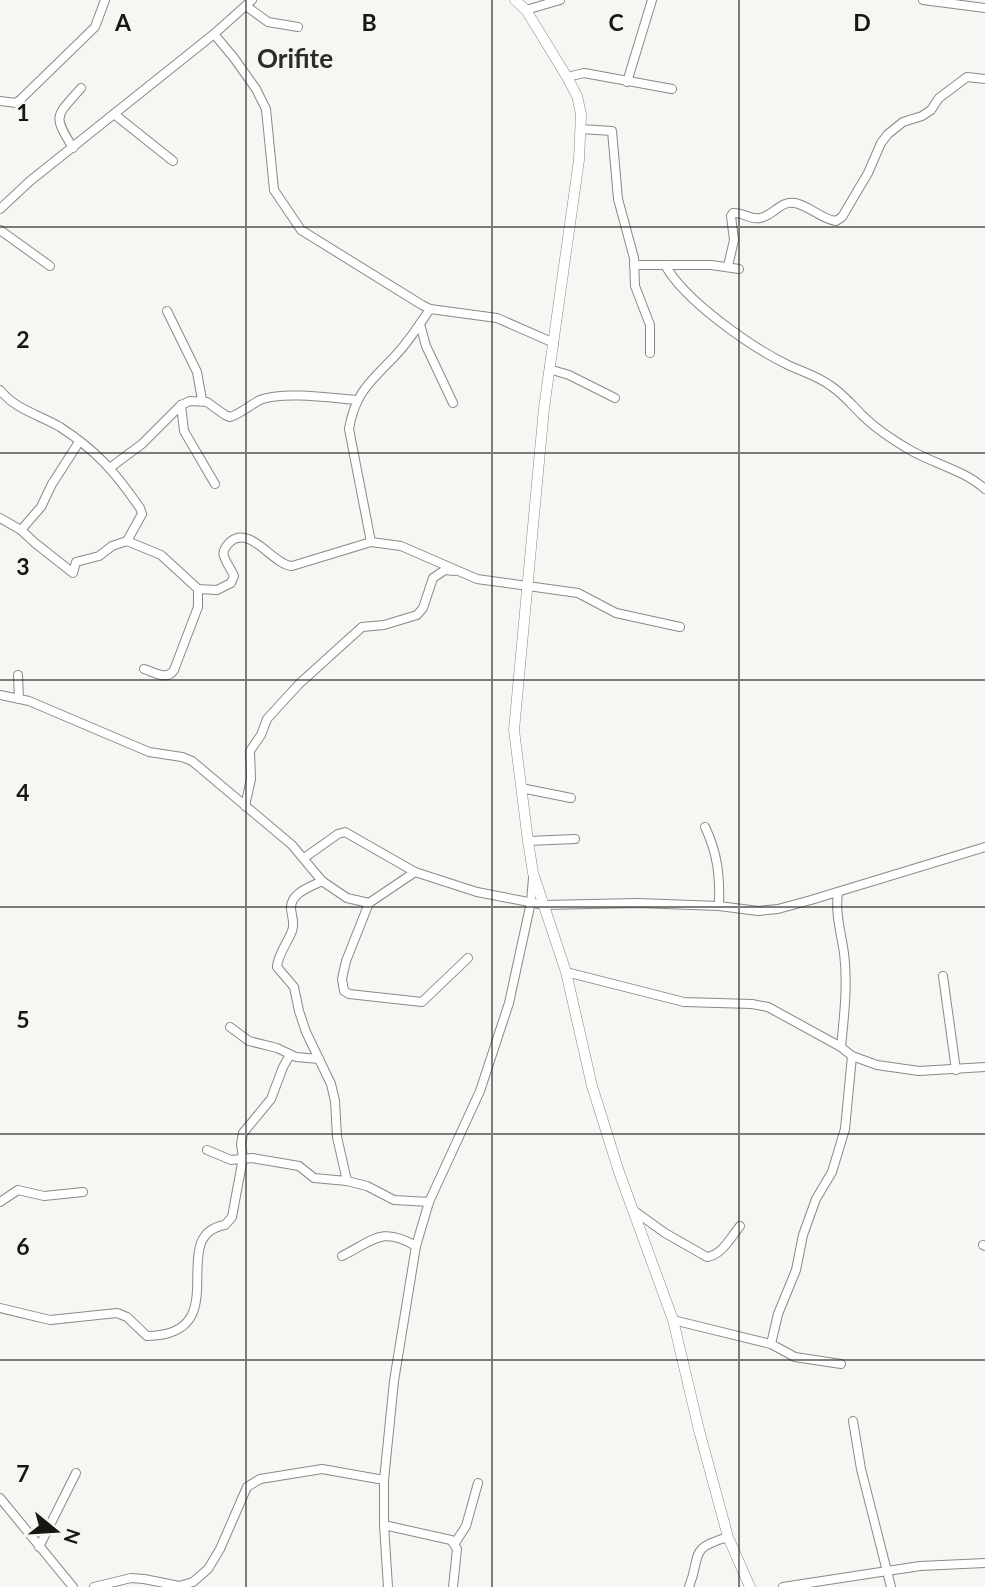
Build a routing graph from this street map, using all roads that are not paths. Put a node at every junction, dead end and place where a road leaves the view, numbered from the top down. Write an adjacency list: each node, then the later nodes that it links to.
1 (105, 0): 16 (street)
2 (514, 0): 8 (main road)
3 (560, 0): 8 (street)
4 (652, 0): 13 (street)
5 (923, 0): 7 (street)
6 (249, 3): 9 (street); 10 (street)
7 (985, 8)
8 (526, 10): 11 (main road)
9 (298, 27)
10 (214, 34): 17 (street); 28 (street)
11 (567, 77): 13 (street); 18 (main road)
12 (985, 79): 26 (street)
13 (628, 82): 15 (street)
14 (81, 88): 19 (street)
15 (672, 89)
16 (0, 101)
17 (114, 114): 19 (street); 20 (street)
18 (581, 129): 23 (street); 31 (main road)
19 (73, 148): 21 (street)
20 (173, 161)
21 (0, 209)
22 (0, 230): 25 (street)
23 (634, 265): 24 (street); 32 (street)
24 (665, 265): 26 (street); 43 (street)
25 (50, 266)
26 (728, 266): 27 (street)
27 (738, 269)
28 (430, 309): 30 (street); 31 (street)
29 (167, 311): 36 (street)
30 (420, 324): 37 (street); 38 (street)
31 (554, 343): 33 (main road)
32 (650, 353)
33 (550, 369): 35 (street); 49 (main road)
34 (0, 390): 40 (street)
35 (615, 398)
36 (202, 400): 37 (street); 39 (street)
37 (356, 400): 47 (street)
38 (453, 403)
39 (181, 405): 41 (street); 42 (street)
40 (79, 442): 41 (street); 45 (street)
41 (111, 467): 46 (street)
42 (215, 484)
43 (985, 489)
44 (0, 518): 45 (street)
45 (21, 530): 46 (street)
46 (127, 541): 50 (street)
47 (371, 542): 48 (street); 50 (street)
48 (460, 571): 49 (street); 58 (street)
49 (527, 585): 51 (street); 56 (main road)
50 (198, 589): 52 (street)
51 (680, 627)
52 (144, 669)
53 (18, 675): 55 (street)
54 (0, 695): 55 (street)
55 (19, 698): 58 (street)
56 (521, 788): 57 (street); 61 (main road)
57 (571, 798)
58 (245, 806): 63 (street)
59 (705, 827): 71 (street)
60 (575, 839): 61 (street)
61 (528, 841): 65 (main road)
62 (985, 847): 67 (street)
63 (304, 858): 64 (street); 66 (street)
64 (415, 873): 68 (street); 69 (street)
65 (533, 873): 68 (street); 70 (main road)
66 (322, 881): 69 (street); 79 (street)
67 (838, 892): 71 (street); 76 (street)
68 (531, 902): 70 (street); 87 (street)
69 (369, 903): 72 (street)
70 (544, 905): 71 (street); 73 (main road)
71 (719, 906)
72 (468, 958)
73 (566, 972): 76 (street); 88 (main road)
74 (943, 976): 81 (street)
75 (230, 1027): 77 (street)
76 (841, 1048): 78 (street)
77 (290, 1055): 79 (street); 83 (street)
78 (852, 1056): 81 (street); 94 (street)
79 (319, 1059): 84 (street)
80 (985, 1067): 81 (street)
81 (956, 1070)
82 (206, 1150): 83 (street)
83 (243, 1157): 84 (street); 92 (street)
84 (347, 1181): 87 (street)
85 (83, 1192): 86 (street)
86 (0, 1202)
87 (429, 1202): 90 (street)
88 (633, 1210): 89 (street); 93 (main road)
89 (740, 1226)
90 (416, 1246): 91 (street); 98 (street)
91 (342, 1256)
92 (0, 1308)
93 (673, 1320): 94 (street); 102 (main road)
94 (771, 1344): 95 (street)
95 (841, 1364)
96 (853, 1421): 106 (street)
97 (76, 1473): 104 (street)
98 (384, 1480): 101 (street); 107 (street)
99 (478, 1483): 103 (street)
100 (0, 1498): 104 (street)
101 (384, 1525): 103 (street); 110 (street)
102 (728, 1537): 112 (street); 113 (main road)
103 (455, 1543): 111 (street)
104 (39, 1547): 108 (street)
105 (985, 1563): 106 (street)
106 (888, 1572): 114 (street); 115 (street)
107 (196, 1584): 109 (street)
108 (73, 1587)
109 (94, 1587)
110 (388, 1587)
111 (453, 1587)
112 (689, 1587)
113 (750, 1587)
114 (783, 1587)
115 (891, 1587)

